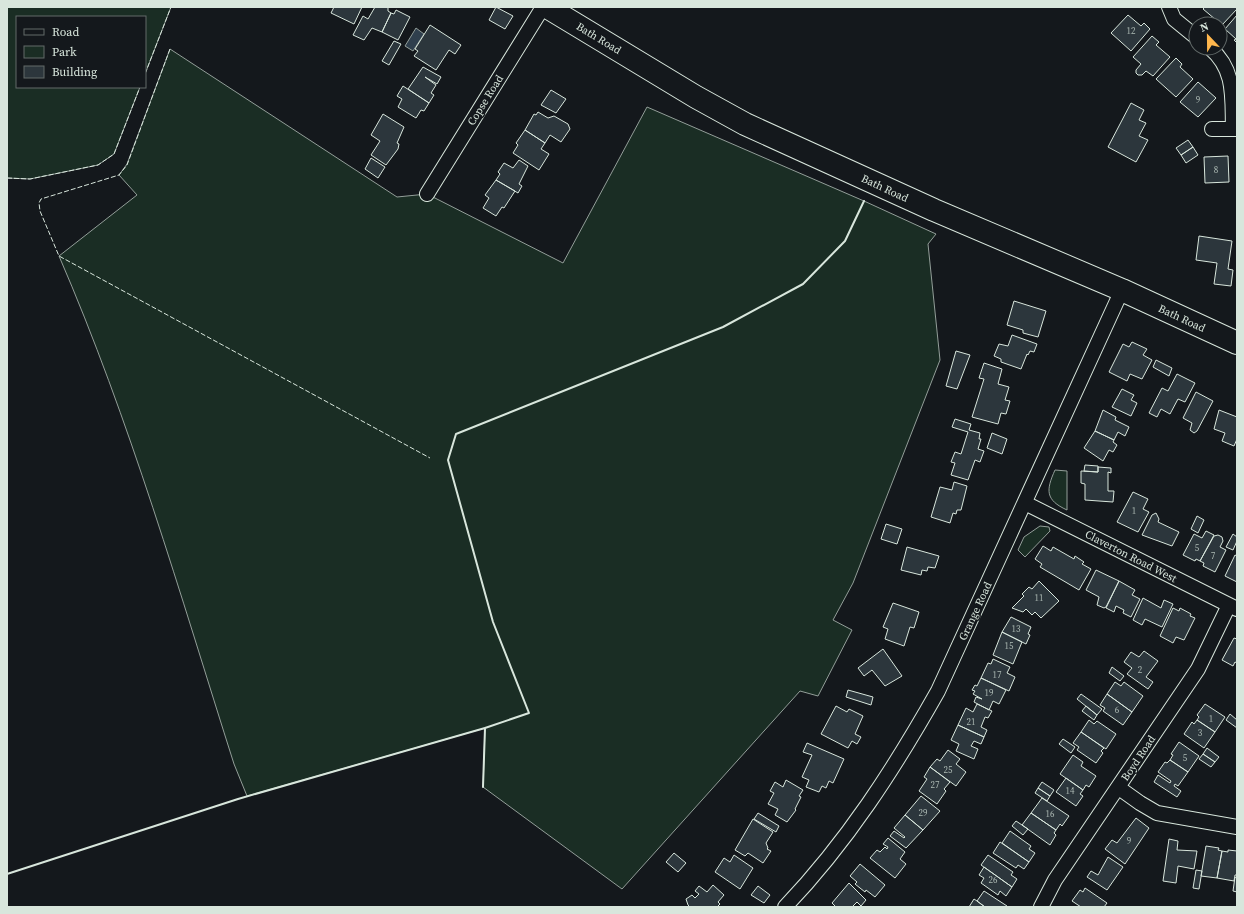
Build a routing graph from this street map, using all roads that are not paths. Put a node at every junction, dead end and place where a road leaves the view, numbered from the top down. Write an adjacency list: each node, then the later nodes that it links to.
1 (543, 7): 8 (street, Copse Road)
2 (547, 7): 9 (highway, Bath Road)
3 (1169, 7): 4 (street)
4 (1188, 30)
5 (1217, 56): 7 (street)
6 (1212, 129): 7 (street)
7 (1235, 129)
8 (427, 194)
9 (1122, 290): 10 (highway, Bath Road); 11 (street, Grange Road)
10 (1237, 343)
11 (1025, 503): 12 (street, Claverton Road West); 15 (street, Grange Road)
12 (1233, 607): 13 (street, Boyd Road)
13 (1119, 788): 14 (street); 16 (street, Boyd Road)
14 (1237, 827)
15 (785, 907)
16 (1041, 907)

